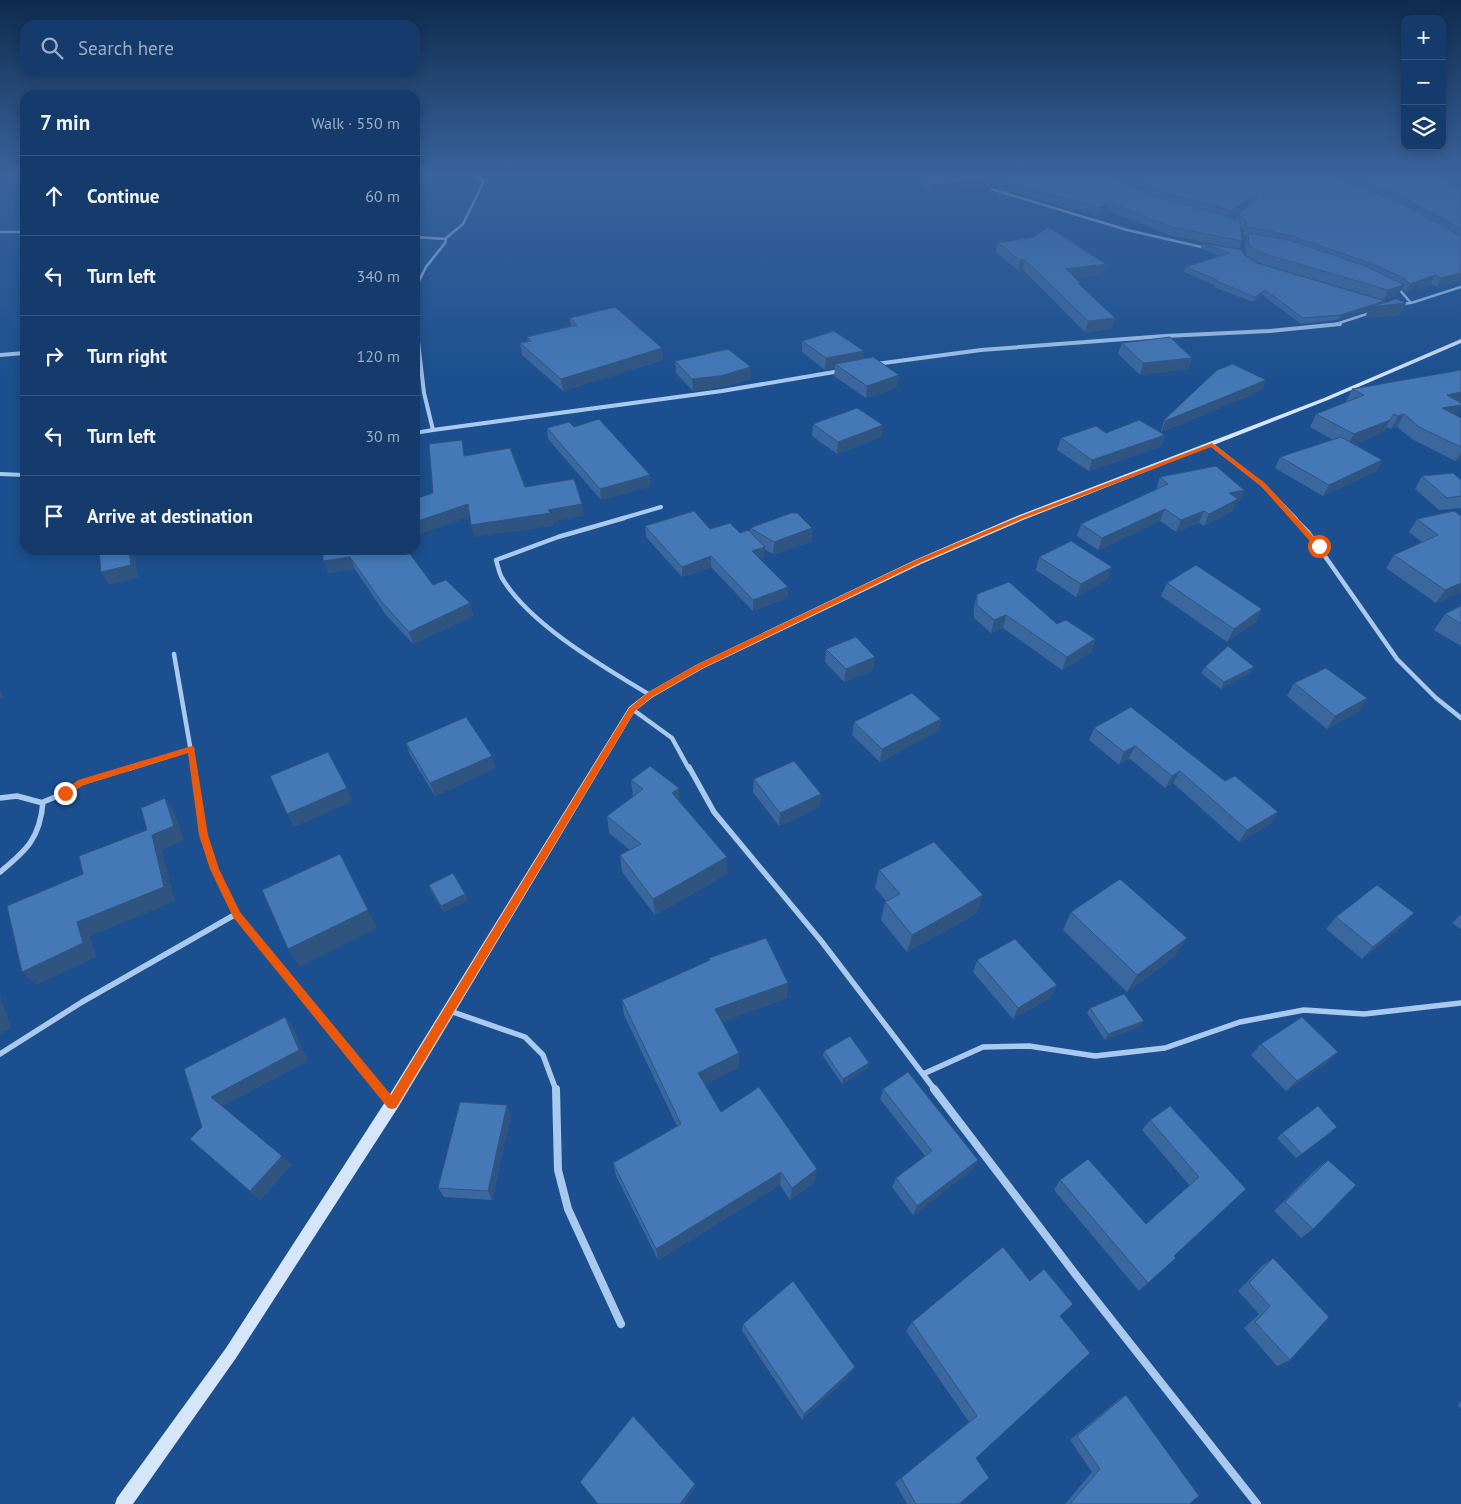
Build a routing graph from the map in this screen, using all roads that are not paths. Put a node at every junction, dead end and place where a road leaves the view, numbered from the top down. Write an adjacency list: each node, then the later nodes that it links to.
1 (444, 244): 4 (street)
2 (1186, 244): 3 (street)
3 (1213, 249)
4 (420, 279)
5 (1390, 285): 7 (street)
6 (1461, 287): 7 (street)
7 (1411, 303): 8 (street)
8 (1394, 306)
9 (1378, 310): 14 (street)
10 (1461, 341): 18 (street)
11 (20, 353): 12 (street)
12 (0, 355)
13 (420, 364): 16 (street)
14 (873, 365)
15 (845, 370): 16 (street)
16 (433, 430): 17 (street)
17 (420, 432)
18 (1212, 445): 23 (street); 25 (street)
19 (0, 474): 20 (street)
20 (20, 474)
21 (661, 507): 23 (street)
22 (174, 654): 26 (street)
23 (650, 695): 24 (street)
24 (632, 710): 32 (street); 34 (street)
25 (1461, 718)
26 (192, 749): 28 (street); 30 (street)
27 (0, 798): 28 (street)
28 (43, 802): 29 (street)
29 (0, 872)
30 (236, 914): 33 (street); 35 (street)
31 (1461, 1003): 34 (street)
32 (450, 1011): 35 (street); 36 (street)
33 (0, 1054)
34 (923, 1074): 38 (street)
35 (392, 1104): 37 (street)
36 (621, 1324)
37 (123, 1504)
38 (1257, 1504)

